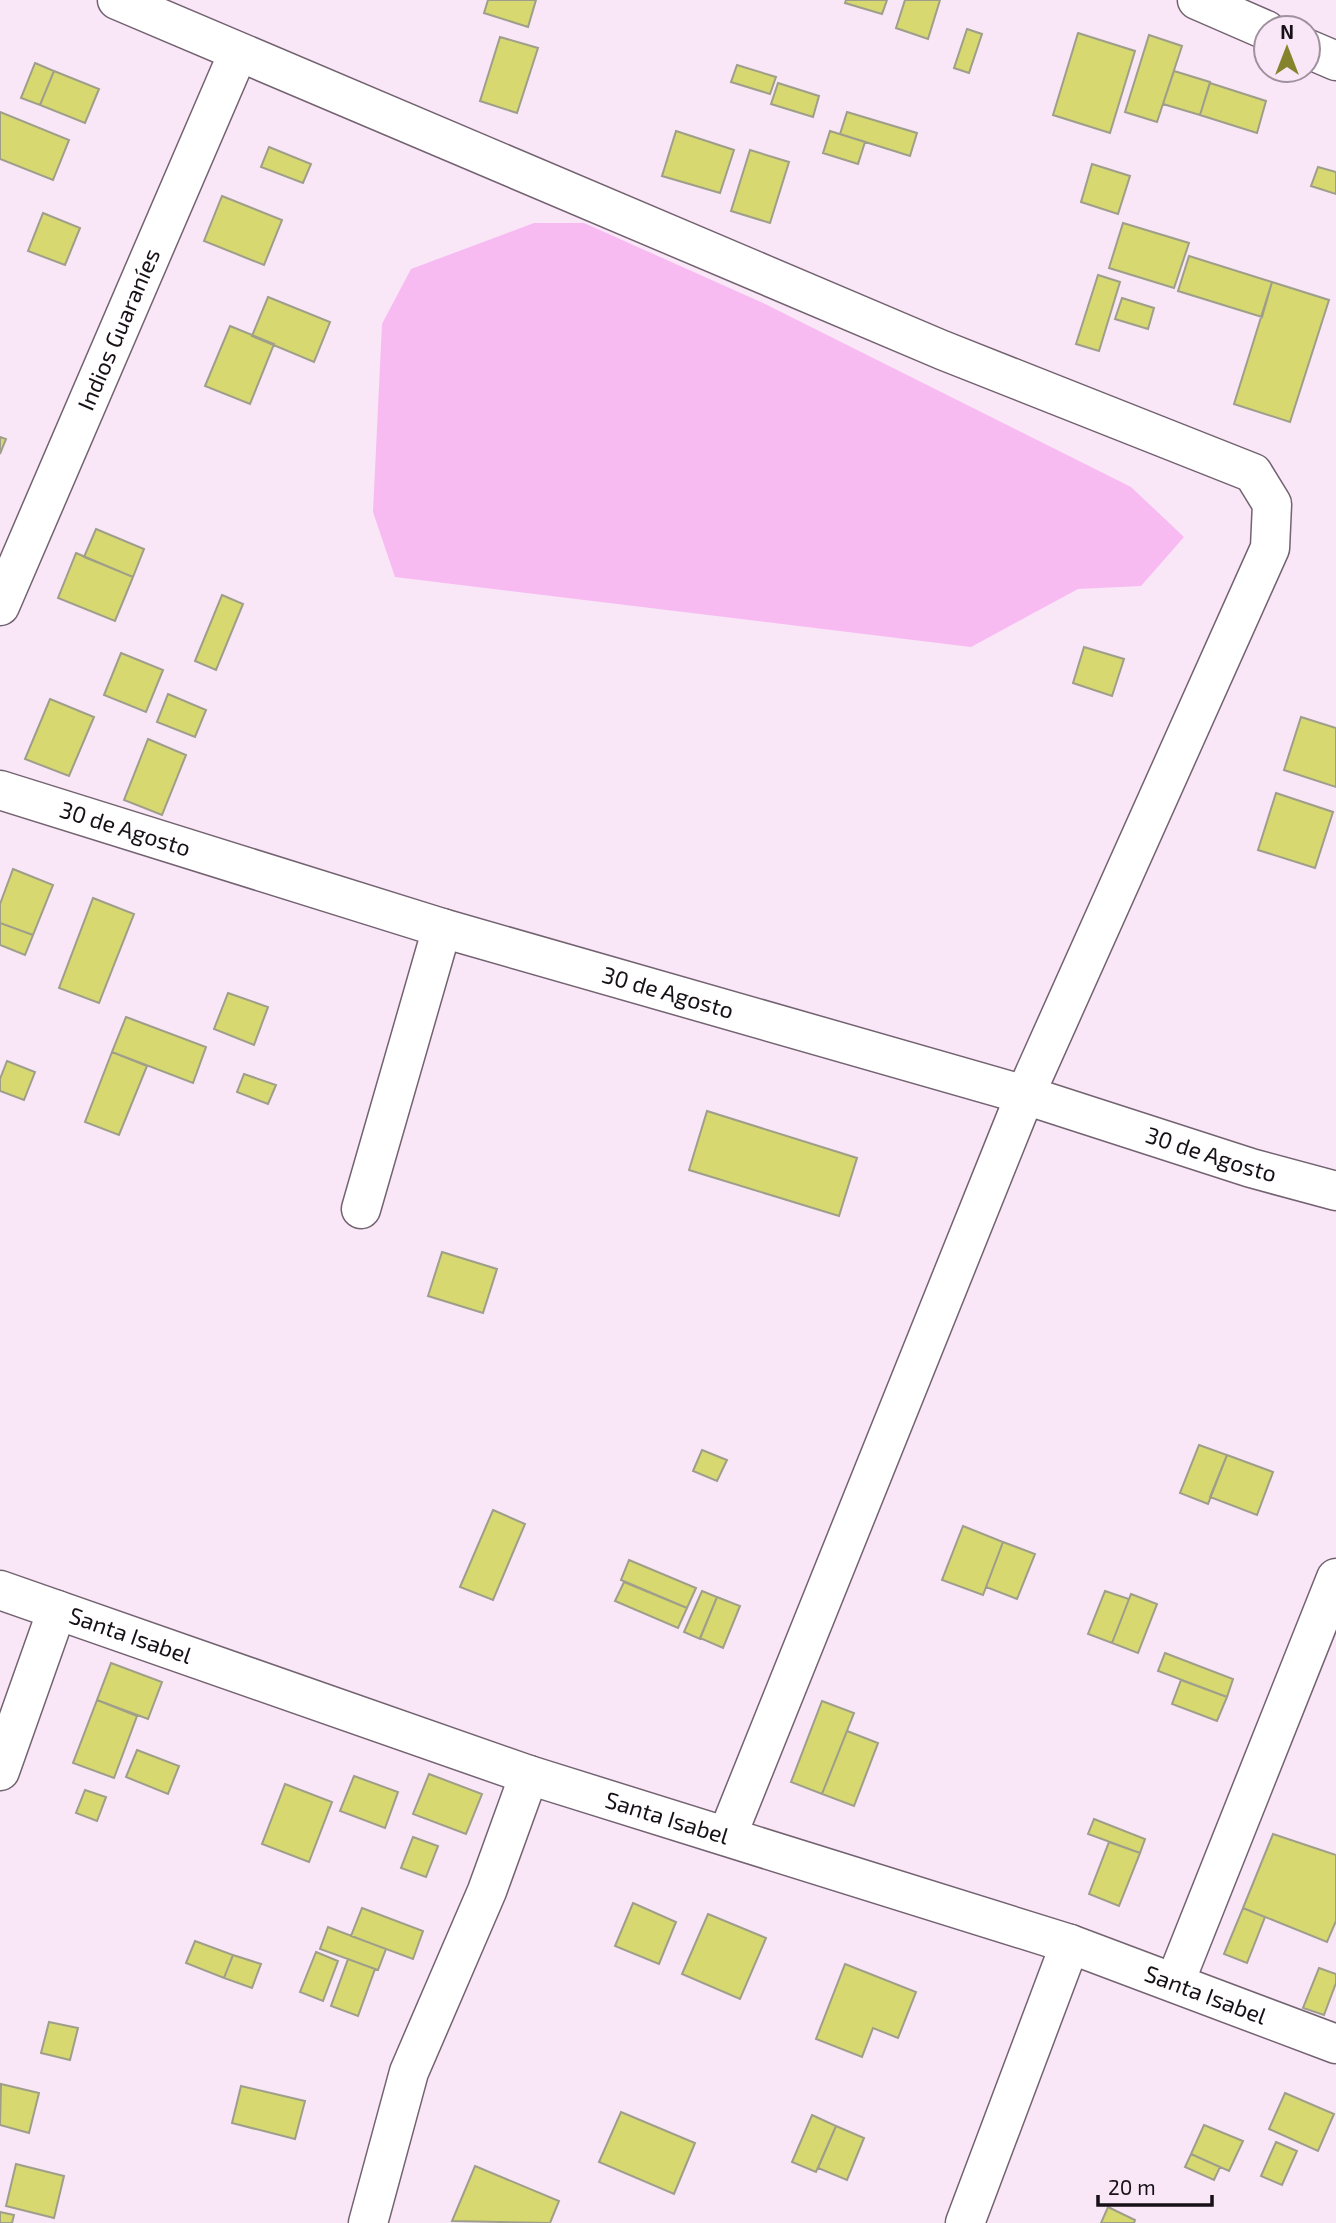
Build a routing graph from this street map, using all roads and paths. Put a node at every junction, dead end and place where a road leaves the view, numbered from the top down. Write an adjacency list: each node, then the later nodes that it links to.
1 (117, 0): 4 (street)
2 (1197, 0): 3 (street)
3 (1252, 24)
4 (238, 52): 5 (street, Indios Guaraníes); 8 (street)
5 (0, 606)
6 (0, 790): 7 (street, 30 de Agosto)
7 (442, 929): 8 (street, 30 de Agosto); 10 (street)
8 (1025, 1096): 9 (street, 30 de Agosto); 16 (street)
9 (1336, 1191)
10 (361, 1209)
11 (1336, 1578): 18 (street)
12 (0, 1590): 13 (street, Santa Isabel)
13 (57, 1610): 14 (street); 15 (street, Santa Isabel)
14 (0, 1771)
15 (529, 1775): 16 (street, Santa Isabel); 20 (street)
16 (727, 1836): 17 (street, Santa Isabel)
17 (1070, 1944): 18 (street, Santa Isabel); 21 (street)
18 (1175, 1982): 19 (street, Santa Isabel)
19 (1336, 2044)
20 (368, 2223)
21 (965, 2223)

